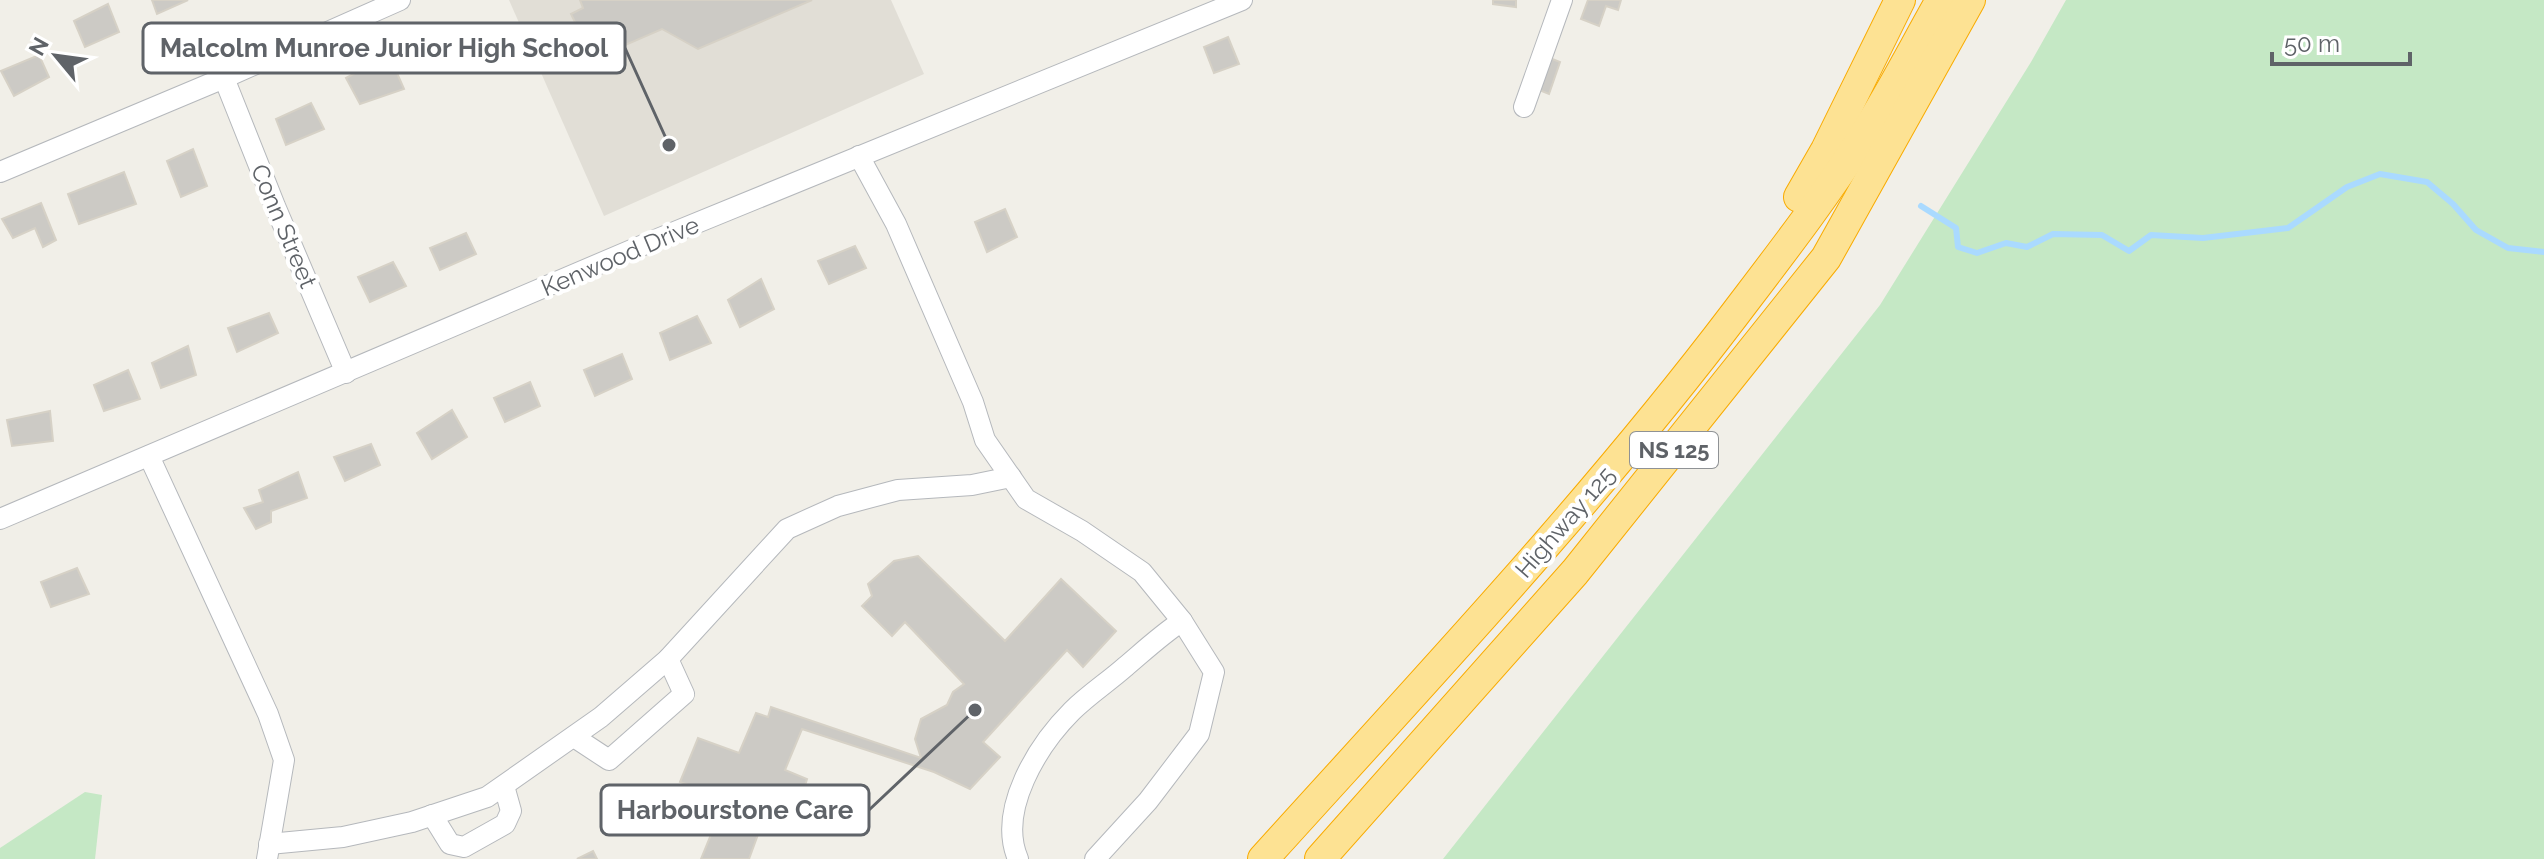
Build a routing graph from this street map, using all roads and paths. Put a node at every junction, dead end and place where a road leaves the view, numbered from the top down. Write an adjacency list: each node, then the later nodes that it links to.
1 (400, 0): 7 (street)
2 (1242, 0): 9 (street, Kenwood Drive)
3 (1562, 0): 8 (street)
4 (1900, 0): 12 (highway)
5 (1941, 0): 12 (highway, Highway 125 / NS 125)
6 (1970, 0): 25 (highway, Highway 125 / NS 125)
7 (224, 78): 10 (street); 11 (street, Conn Street)
8 (1524, 107)
9 (859, 156): 11 (street, Kenwood Drive); 14 (street)
10 (0, 172)
11 (346, 373): 13 (street, Kenwood Drive)
12 (1658, 413): 24 (highway, Highway 125 / NS 125)
13 (149, 456): 15 (street, Kenwood Drive); 21 (street)
14 (1011, 477): 16 (street); 17 (street)
15 (0, 519)
16 (1182, 621): 22 (street); 23 (street)
17 (668, 659): 18 (street); 18 (street)
18 (574, 737): 19 (street)
19 (504, 786): 20 (street); 20 (street)
20 (432, 815): 21 (street)
21 (268, 852)
22 (1018, 859)
23 (1095, 859)
24 (1263, 859)
25 (1320, 859)

